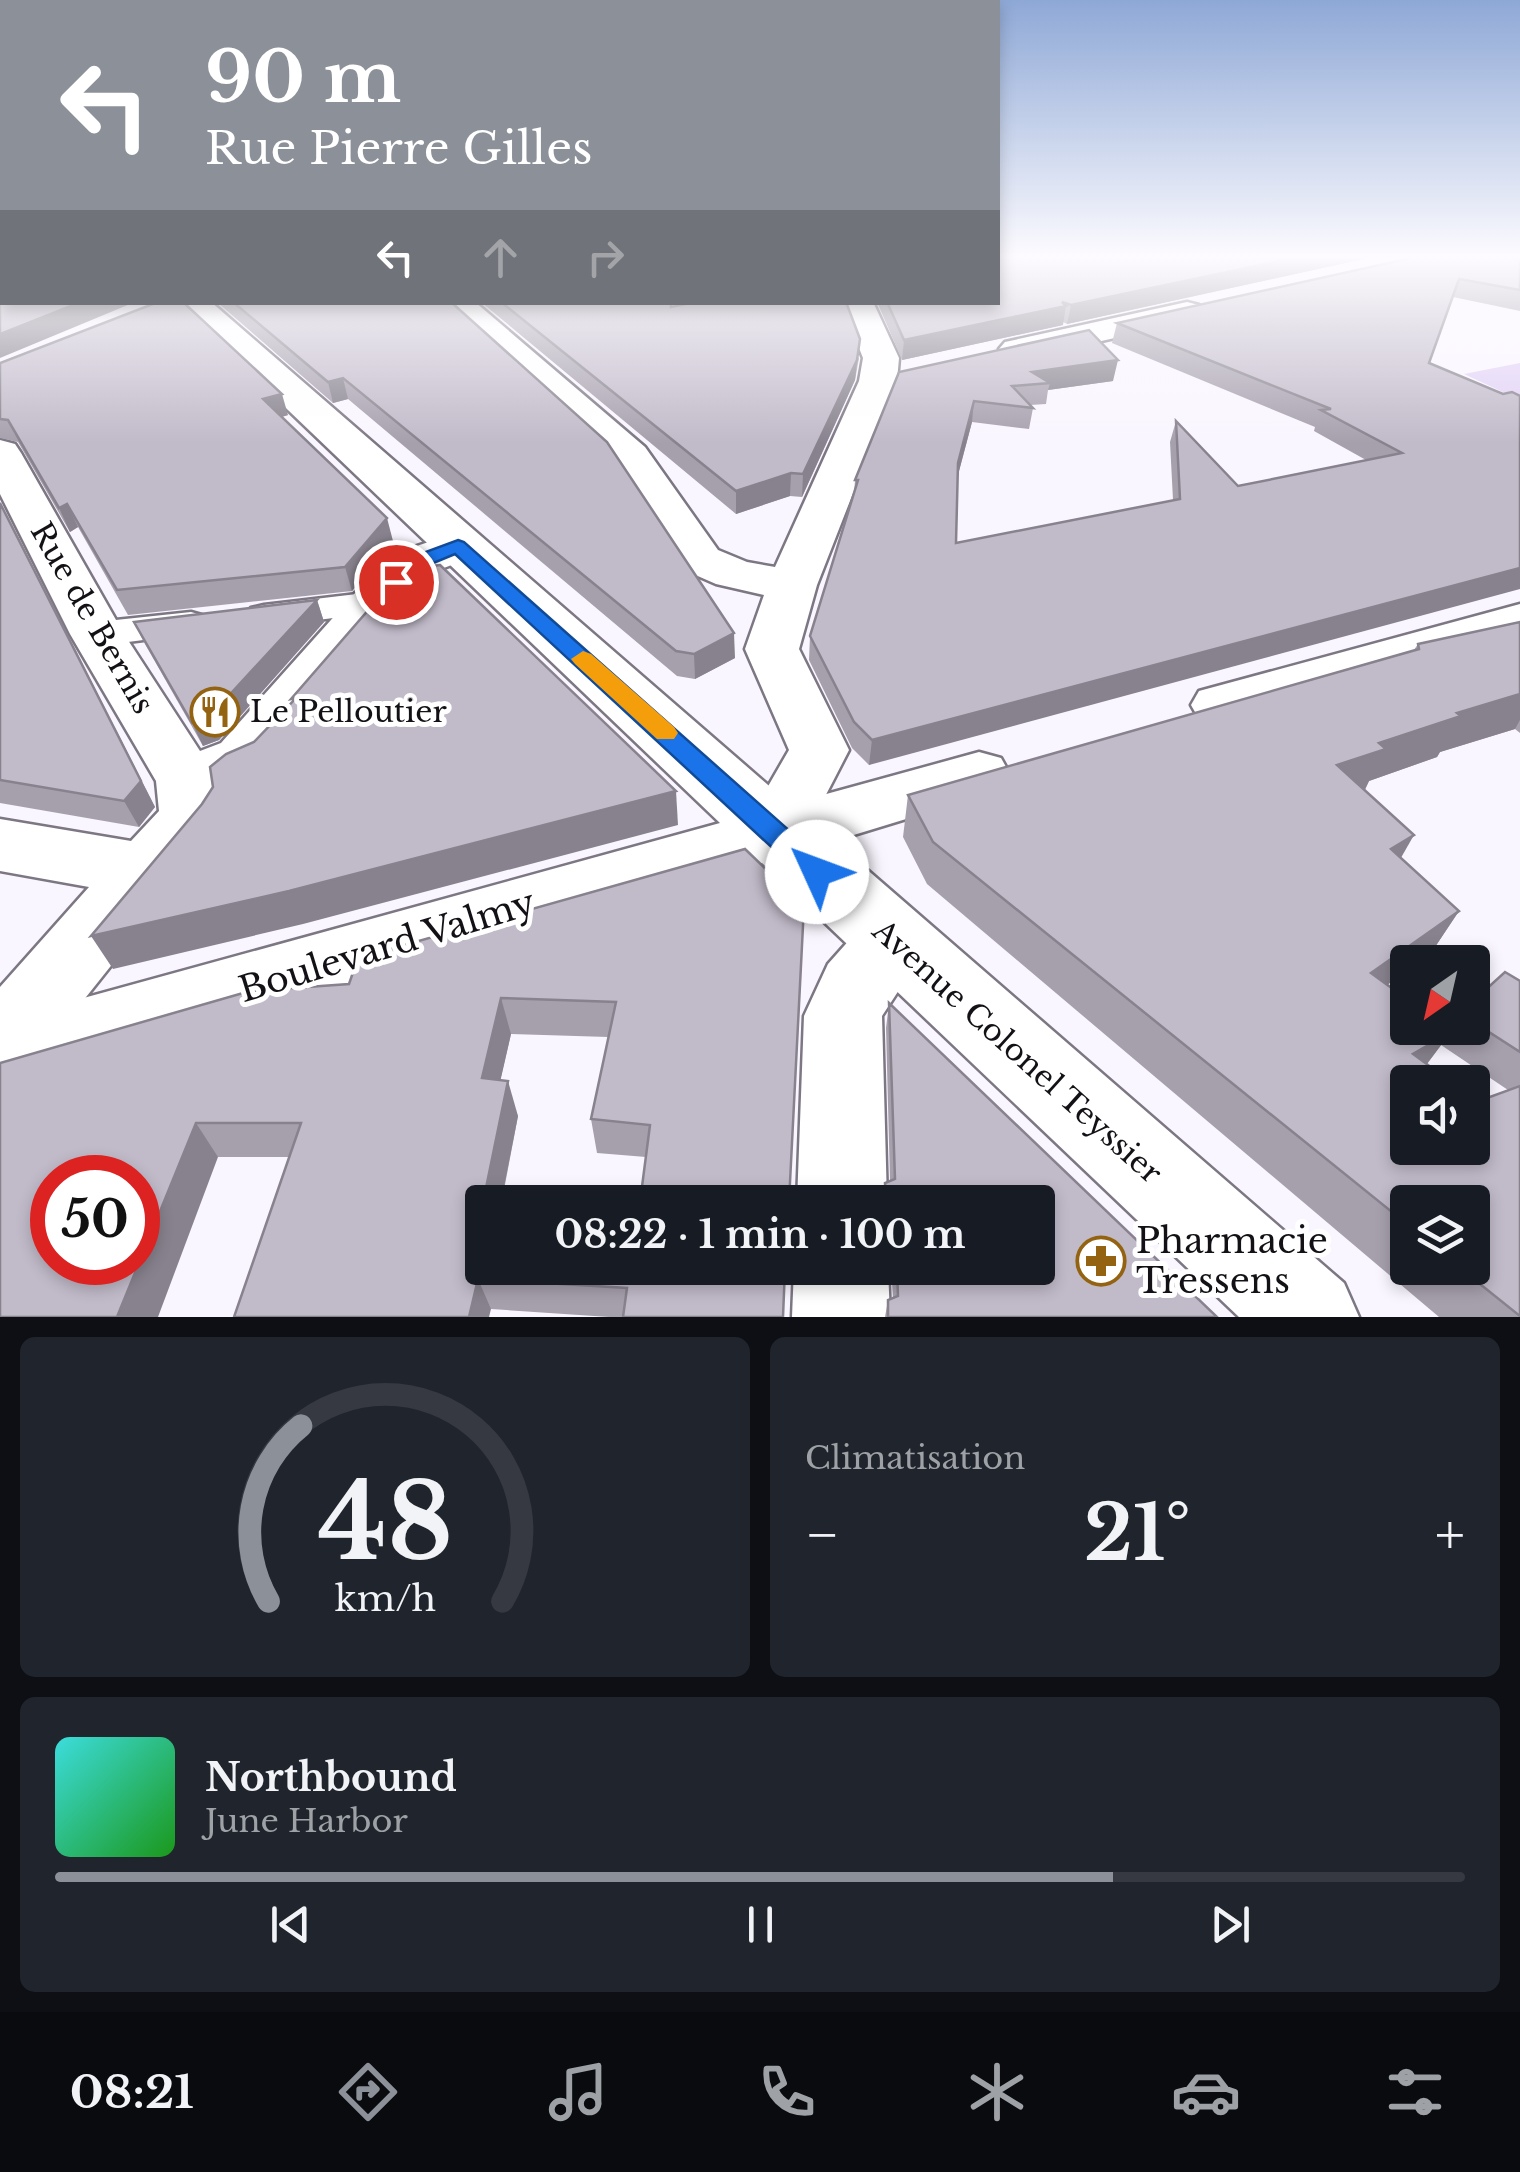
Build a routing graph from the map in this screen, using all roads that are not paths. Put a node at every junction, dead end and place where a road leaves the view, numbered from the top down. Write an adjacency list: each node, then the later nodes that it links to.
1 (190, 319): 7 (street, Avenue Colonel Teyssier)
2 (475, 319): 8 (street)
3 (864, 319): 8 (street)
4 (1153, 319): 5 (street)
5 (978, 358)
6 (0, 453): 11 (street, Rue de Bernis)
7 (458, 546): 9 (street); 15 (street, Avenue Colonel Teyssier)
8 (798, 570): 15 (street)
9 (374, 603): 11 (street); 14 (street)
10 (1520, 620): 12 (street)
11 (96, 634): 14 (street, Rue de Bernis)
12 (1177, 718)
13 (1025, 761): 15 (street, Boulevard Valmy)
14 (186, 781): 17 (street)
15 (774, 832): 18 (street, Avenue Colonel Teyssier); 20 (street, Boulevard Valmy)
16 (0, 845): 17 (street)
17 (145, 870): 19 (street)
18 (894, 941): 21 (street); 24 (street, Avenue Colonel Teyssier)
19 (0, 1044)
20 (0, 1058)
21 (842, 1185)
22 (841, 1285): 23 (street)
23 (841, 1317)
24 (1310, 1317)

